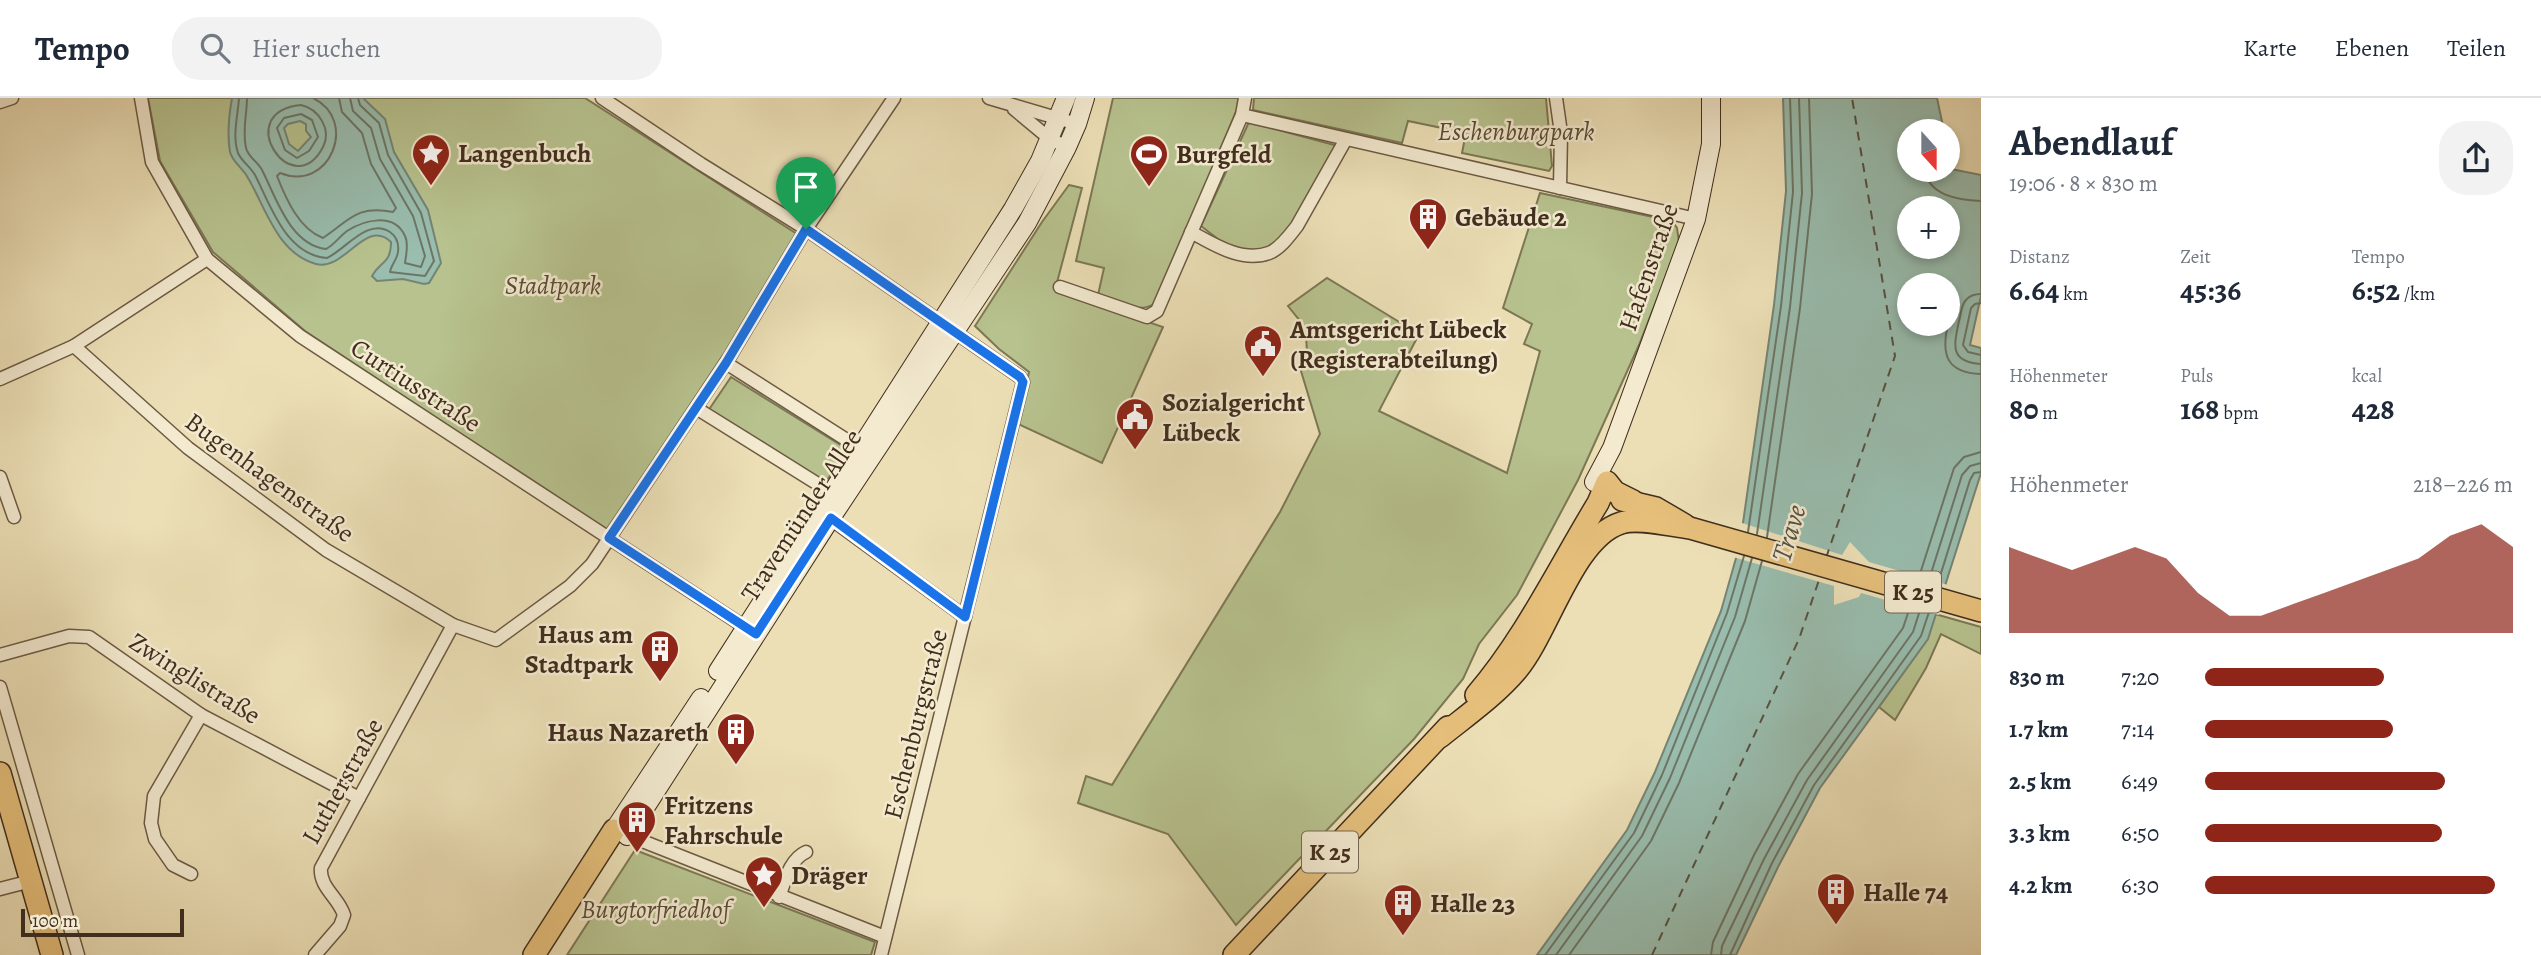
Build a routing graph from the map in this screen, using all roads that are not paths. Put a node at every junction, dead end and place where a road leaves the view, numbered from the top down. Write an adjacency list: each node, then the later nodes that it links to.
1 (12, 98): 12 (street)
2 (141, 98): 23 (street, Curtiusstraße)
3 (602, 98): 21 (street)
4 (894, 98): 21 (street)
5 (989, 98): 11 (street)
6 (1066, 98): 14 (main road, Travemünder Allee)
7 (1085, 98): 15 (main road, Travemünder Allee)
8 (1245, 98): 13 (street)
9 (1556, 98): 19 (street)
10 (1711, 98): 20 (main road, Hafenstraße)
11 (1008, 101): 14 (street); 16 (street)
12 (0, 102)
13 (1242, 115): 17 (street); 22 (street)
14 (1059, 118): 15 (street); 16 (main road, Travemünder Allee)
15 (1077, 124): 18 (main road, Travemünder Allee)
16 (1050, 139): 18 (street); 25 (main road, Travemünder Allee)
17 (1346, 139): 19 (street); 22 (street)
18 (1067, 147): 25 (main road, Travemünder Allee)
19 (1560, 188): 20 (street)
20 (1696, 219): 32 (main road, Hafenstraße)
21 (806, 229): 25 (street); 27 (street)
22 (1191, 232): 24 (street)
23 (207, 259): 26 (street); 41 (street, Curtiusstraße)
24 (1060, 287)
25 (948, 328): 30 (main road, Travemünder Allee); 43 (street, Eschenburgstraße)
26 (74, 346): 28 (street); 44 (street, Bugenhagenstraße)
27 (726, 363): 29 (street); 30 (street)
28 (0, 379)
29 (696, 408): 33 (street); 41 (street)
30 (866, 452): 33 (main road, Travemünder Allee)
31 (0, 477): 37 (street)
32 (1601, 482): 34 (main road, K 25); 35 (main road, Hafenstraße); 38 (main road, Hafenstraße)
33 (837, 496): 36 (main road, Travemünder Allee)
34 (1633, 501): 35 (main road, K 25); 40 (main road, K 25)
35 (1598, 503): 38 (main road, K 25); 39 (main road); 49 (main road, Hafenstraße / K 25)
36 (825, 514): 43 (street); 45 (main road, Travemünder Allee)
37 (14, 517)
38 (1574, 519): 49 (main road, Hafenstraße / K 25)
39 (1618, 523): 40 (main road, K 25); 49 (main road, K 25)
40 (1690, 528): 42 (main road, K 25)
41 (609, 538): 44 (street, Bugenhagenstraße); 45 (street, Curtiusstraße)
42 (1979, 611)
43 (965, 617): 58 (street, Eschenburgstraße)
44 (453, 625): 51 (street, Lutherstraße)
45 (751, 631): 52 (main road, Travemünder Allee)
46 (0, 655): 48 (street, Zwinglistraße)
47 (0, 687): 60 (street)
48 (201, 715): 51 (street, Zwinglistraße); 54 (street)
49 (1434, 744): 65 (main road, K 25)
50 (0, 773): 55 (main road)
51 (359, 798): 61 (street, Lutherstraße)
52 (620, 833): 57 (street); 62 (main road, Travemünder Allee); 63 (main road, Travemünder Allee)
53 (806, 852): 57 (street)
54 (191, 874)
55 (32, 881): 56 (street); 59 (main road)
56 (0, 889)
57 (779, 897): 58 (street)
58 (886, 937): 64 (street, Eschenburgstraße)
59 (52, 955)
60 (78, 955)
61 (315, 955)
62 (534, 955)
63 (550, 955)
64 (881, 955)
65 (1234, 955)

